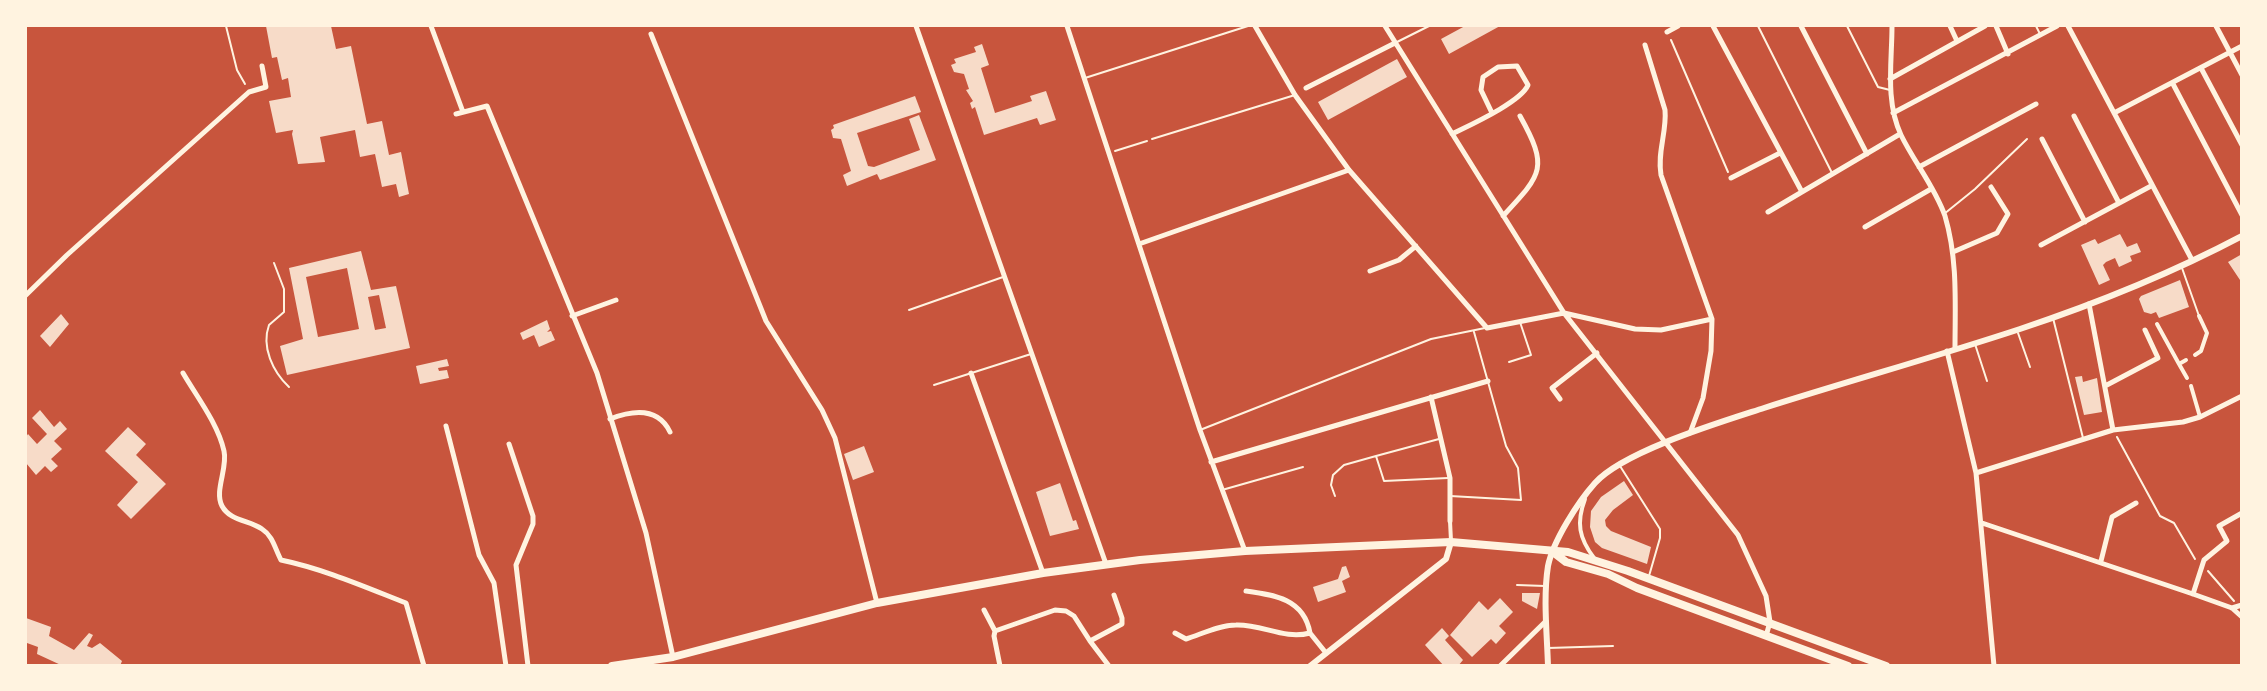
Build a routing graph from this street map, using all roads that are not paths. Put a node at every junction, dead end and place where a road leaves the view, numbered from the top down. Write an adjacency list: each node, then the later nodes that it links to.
1 (431, 26): 40 (street)
2 (916, 26): 79 (street)
3 (1067, 26): 33 (street)
4 (1248, 26): 33 (lane)
5 (1255, 26): 38 (street)
6 (1385, 26): 25 (street)
7 (1429, 26): 25 (lane)
8 (1678, 26): 21 (street)
9 (1713, 26): 53 (street)
10 (1758, 26): 57 (lane)
11 (1800, 26): 54 (street)
12 (1847, 26): 37 (lane)
13 (1892, 26): 34 (street)
14 (1950, 26): 24 (street)
15 (1986, 26): 24 (street)
16 (1996, 26): 29 (street)
17 (2036, 26): 23 (lane)
18 (2057, 26): 23 (street)
19 (2068, 26): 43 (street)
20 (2216, 26): 28 (street)
21 (1667, 32)
22 (651, 34): 155 (street)
23 (2041, 36): 29 (street)
24 (1957, 41): 34 (street)
25 (1395, 43): 36 (street); 47 (street)
26 (1645, 45): 88 (street)
27 (2241, 46): 28 (street)
28 (2230, 52): 31 (street); 32 (street)
29 (2008, 54): 42 (street)
30 (262, 66): 80 (street)
31 (2201, 68): 35 (street); 52 (street)
32 (2241, 75)
33 (1084, 78): 71 (street)
34 (1890, 79): 37 (street)
35 (2173, 84): 43 (street); 66 (street)
36 (1306, 88)
37 (1890, 90): 42 (street)
38 (1295, 95): 51 (lane); 56 (street)
39 (2036, 104): 55 (street)
40 (463, 112): 44 (street); 85 (street)
41 (1491, 113): 41 (street); 47 (street)
42 (1893, 113): 48 (street)
43 (2114, 113): 59 (street)
44 (456, 114)
45 (1520, 116): 67 (street)
46 (2074, 116): 63 (street)
47 (1452, 134): 67 (street)
48 (1900, 134): 54 (street); 55 (street)
49 (2027, 139): 65 (lane)
50 (2042, 139): 68 (street)
51 (1152, 140)
52 (2241, 145)
53 (1780, 153): 58 (street); 62 (street)
54 (1867, 154): 57 (street)
55 (1919, 167): 61 (street)
56 (1349, 170): 71 (street); 73 (street)
57 (1832, 174): 62 (street)
58 (1731, 178)
59 (2151, 186): 63 (street); 75 (street)
60 (1991, 187): 74 (street)
61 (1931, 189): 65 (street); 69 (street)
62 (1802, 192): 64 (street)
63 (2120, 203): 68 (street)
64 (1768, 212)
65 (1944, 214): 74 (street)
66 (2241, 215)
67 (1503, 216): 84 (street)
68 (2085, 222): 72 (street)
69 (1865, 227)
70 (2241, 236): 75 (street)
71 (1139, 244): 120 (street)
72 (2041, 245)
73 (1416, 246): 78 (street); 91 (street)
74 (1953, 252): 96 (street)
75 (2192, 260): 77 (street)
76 (274, 263): 113 (lane)
77 (2181, 265): 82 (street); 86 (lane)
78 (1370, 271)
79 (1003, 277): 83 (lane); 99 (street)
80 (26, 295)
81 (616, 300): 85 (street)
82 (2089, 304): 87 (street); 111 (street)
83 (909, 310)
84 (1564, 313): 88 (street); 89 (street); 98 (street)
85 (572, 316): 118 (street)
86 (2199, 316): 100 (street)
87 (2053, 318): 92 (street); 125 (lane)
88 (1712, 319): 123 (street)
89 (1520, 322): 91 (street); 102 (lane)
90 (2157, 324): 103 (street)
91 (1487, 328): 94 (lane)
92 (2017, 330): 95 (street); 104 (lane)
93 (2145, 330): 111 (street)
94 (1474, 332): 108 (lane); 120 (lane)
95 (1975, 343): 96 (street); 109 (lane)
96 (1955, 349): 97 (street)
97 (1947, 351): 123 (street); 132 (street)
98 (1597, 353): 116 (street); 126 (street)
99 (1031, 354): 106 (lane); 147 (street)
100 (2194, 355)
101 (2186, 360): 103 (street)
102 (1509, 362)
103 (2179, 364): 107 (street)
104 (2030, 367)
105 (183, 373): 171 (street)
106 (971, 373): 110 (lane); 148 (street)
107 (2187, 378)
108 (1488, 381): 115 (street); 137 (lane)
109 (1987, 381)
110 (934, 385)
111 (2105, 386): 121 (street)
112 (2191, 386): 117 (street)
113 (289, 387)
114 (2241, 396): 117 (street)
115 (1431, 397): 124 (street); 129 (street)
116 (1560, 399)
117 (2200, 417): 121 (street)
118 (610, 419): 122 (street); 169 (street)
119 (446, 426): 172 (street)
120 (1200, 430): 129 (street)
121 (2113, 430): 125 (street)
122 (670, 432)
123 (1690, 434): 126 (street)
124 (1442, 438): 128 (lane); 133 (street)
125 (2083, 438): 132 (street)
126 (1666, 442): 130 (street); 160 (street)
127 (509, 444): 173 (street)
128 (1376, 456): 133 (lane); 136 (lane)
129 (1211, 462): 134 (street)
130 (1619, 465): 135 (street); 149 (lane)
131 (1303, 467): 134 (lane)
132 (1976, 473): 141 (street)
133 (1450, 478): 137 (street)
134 (1222, 490): 143 (street)
135 (1587, 492): 144 (street); 145 (street)
136 (1335, 496)
137 (1450, 496): 140 (street)
138 (2136, 503): 146 (street)
139 (2241, 513): 153 (street)
140 (1450, 521): 142 (street)
141 (1982, 523): 146 (street); 182 (street)
142 (1451, 542): 143 (highway); 144 (highway); 168 (street)
143 (1245, 551): 147 (highway)
144 (1553, 552): 145 (highway); 151 (street); 164 (highway)
145 (1597, 561): 149 (highway)
146 (2101, 561): 153 (street)
147 (1106, 564): 148 (highway)
148 (1043, 573): 155 (highway)
149 (1648, 579): 160 (highway)
150 (1517, 585): 151 (lane)
151 (1548, 586): 159 (street)
152 (1245, 591): 163 (street)
153 (2193, 594): 156 (street)
154 (1114, 595): 165 (street)
155 (877, 603): 169 (highway)
156 (2237, 606): 158 (street)
157 (984, 610): 161 (street)
158 (2241, 617)
159 (1546, 621): 167 (street); 178 (street)
160 (1770, 622): 164 (street); 181 (highway)
161 (995, 631): 165 (street); 175 (street)
162 (1175, 633): 163 (street)
163 (1310, 633): 168 (street)
164 (1766, 636): 180 (highway)
165 (1089, 641): 176 (street)
166 (1613, 646): 167 (lane)
167 (1548, 648): 179 (street)
168 (1326, 653): 177 (street)
169 (673, 657): 170 (highway)
170 (638, 664): 174 (highway)
171 (424, 666)
172 (507, 666)
173 (528, 666)
174 (612, 666)
175 (1000, 666)
176 (1109, 666)
177 (1310, 666)
178 (1500, 666)
179 (1548, 666)
180 (1848, 666)
181 (1886, 666)
182 (1994, 666)

